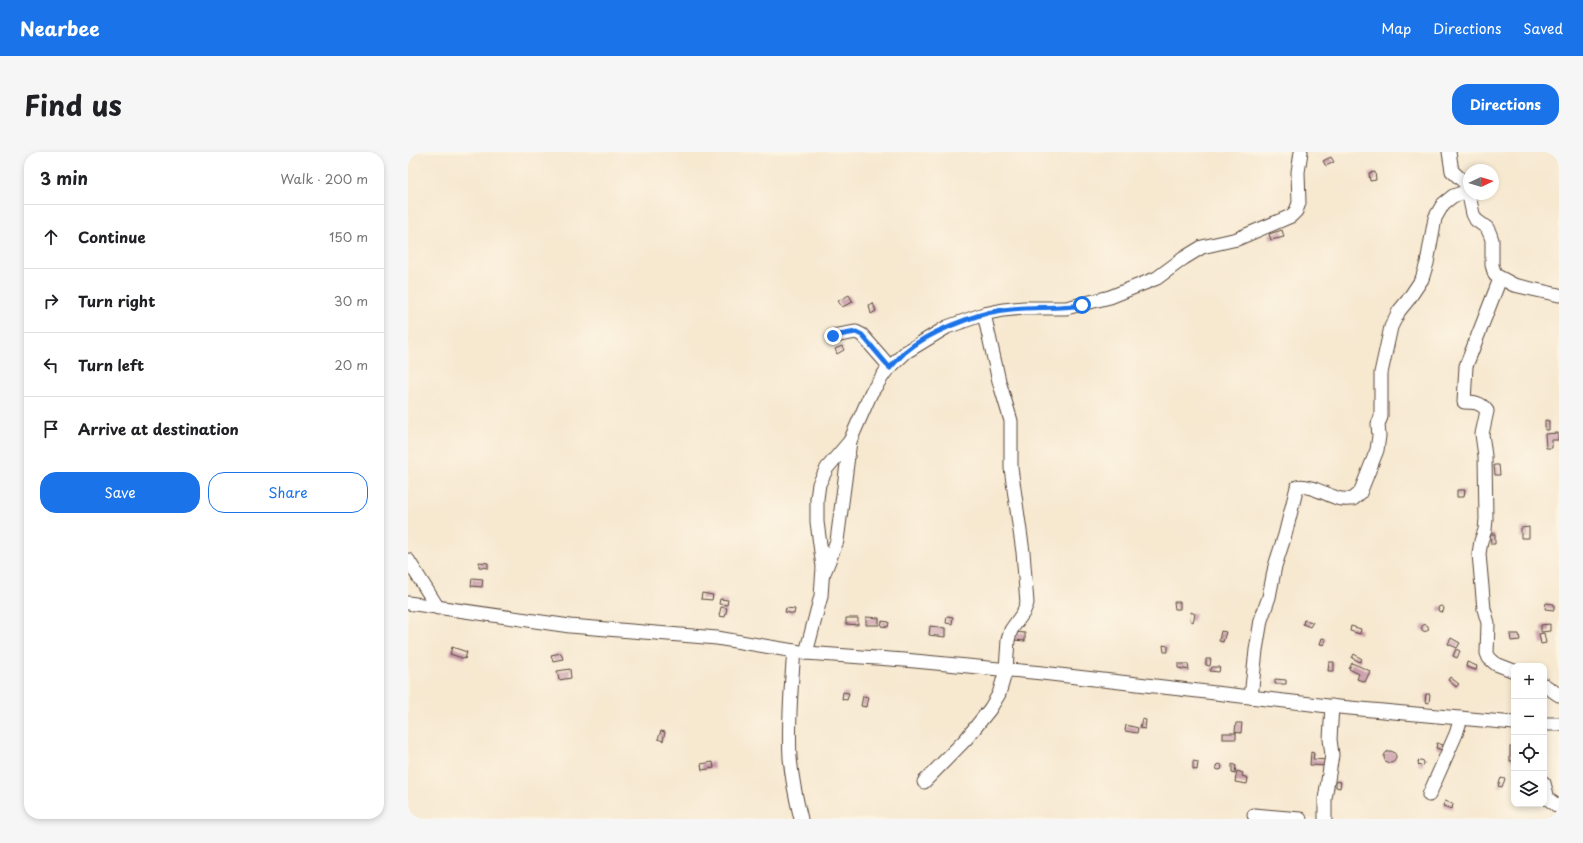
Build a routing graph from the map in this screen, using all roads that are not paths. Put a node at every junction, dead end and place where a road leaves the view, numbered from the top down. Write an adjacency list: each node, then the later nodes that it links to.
1 (1301, 152): 8 (street)
2 (1449, 152): 3 (street)
3 (1463, 181)
4 (1463, 193): 21 (street)
5 (1470, 200): 6 (street)
6 (1500, 279): 7 (street); 18 (street)
7 (1559, 295)
8 (984, 314): 10 (street); 17 (street)
9 (833, 336): 10 (street)
10 (890, 368): 11 (street)
11 (850, 441): 13 (street); 13 (street)
12 (408, 560): 15 (street)
13 (822, 577): 16 (street)
14 (408, 603): 15 (street)
15 (438, 608): 16 (street)
16 (800, 652): 17 (street); 32 (street)
17 (1006, 670): 21 (street); 27 (street)
18 (1511, 670)
19 (1547, 687): 20 (street)
20 (1559, 695)
21 (1251, 697): 22 (street)
22 (1332, 706): 23 (street); 34 (street)
23 (1461, 718): 24 (street); 28 (street)
24 (1511, 723)
25 (1547, 724): 26 (street)
26 (1559, 724)
27 (924, 782)
28 (1429, 794)
29 (1547, 795): 30 (street)
30 (1559, 807)
31 (1254, 815): 33 (street)
32 (801, 819)
33 (1300, 819)
34 (1325, 819)

